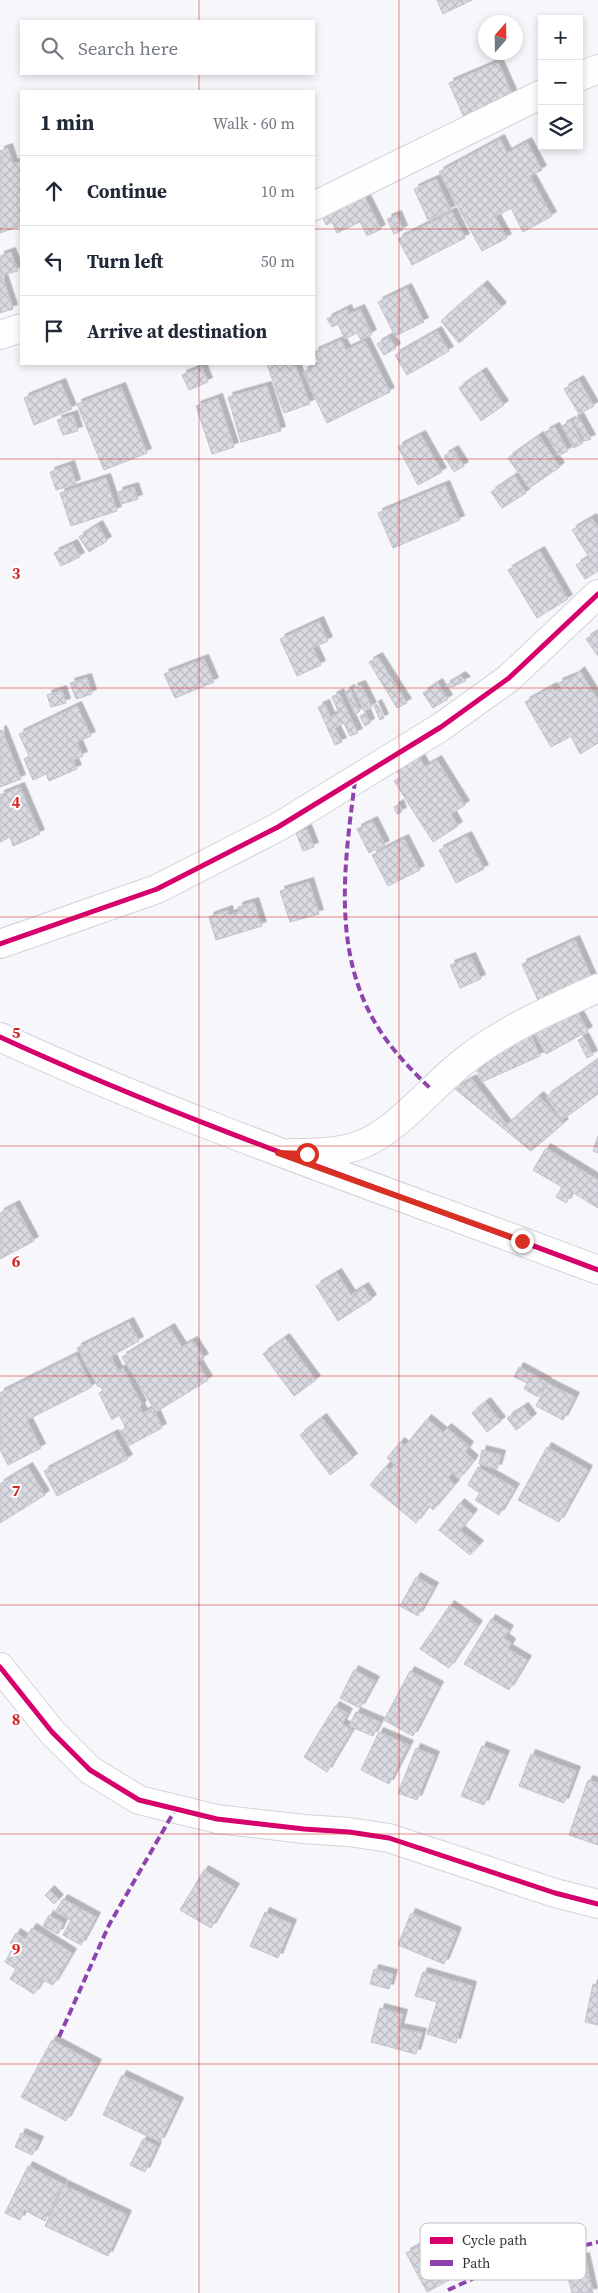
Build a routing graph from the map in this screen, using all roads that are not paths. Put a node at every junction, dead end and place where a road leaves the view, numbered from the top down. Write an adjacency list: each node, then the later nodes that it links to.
1 (598, 69): 2 (street)
2 (583, 75)
3 (538, 96): 4 (street)
4 (315, 206)
5 (20, 328): 6 (street)
6 (0, 335)
7 (598, 594): 8 (street)
8 (0, 944)
9 (598, 988): 11 (street)
10 (0, 1037): 11 (street)
11 (278, 1153): 12 (street)
12 (598, 1270)
13 (0, 1667): 14 (street)
14 (598, 1904)

